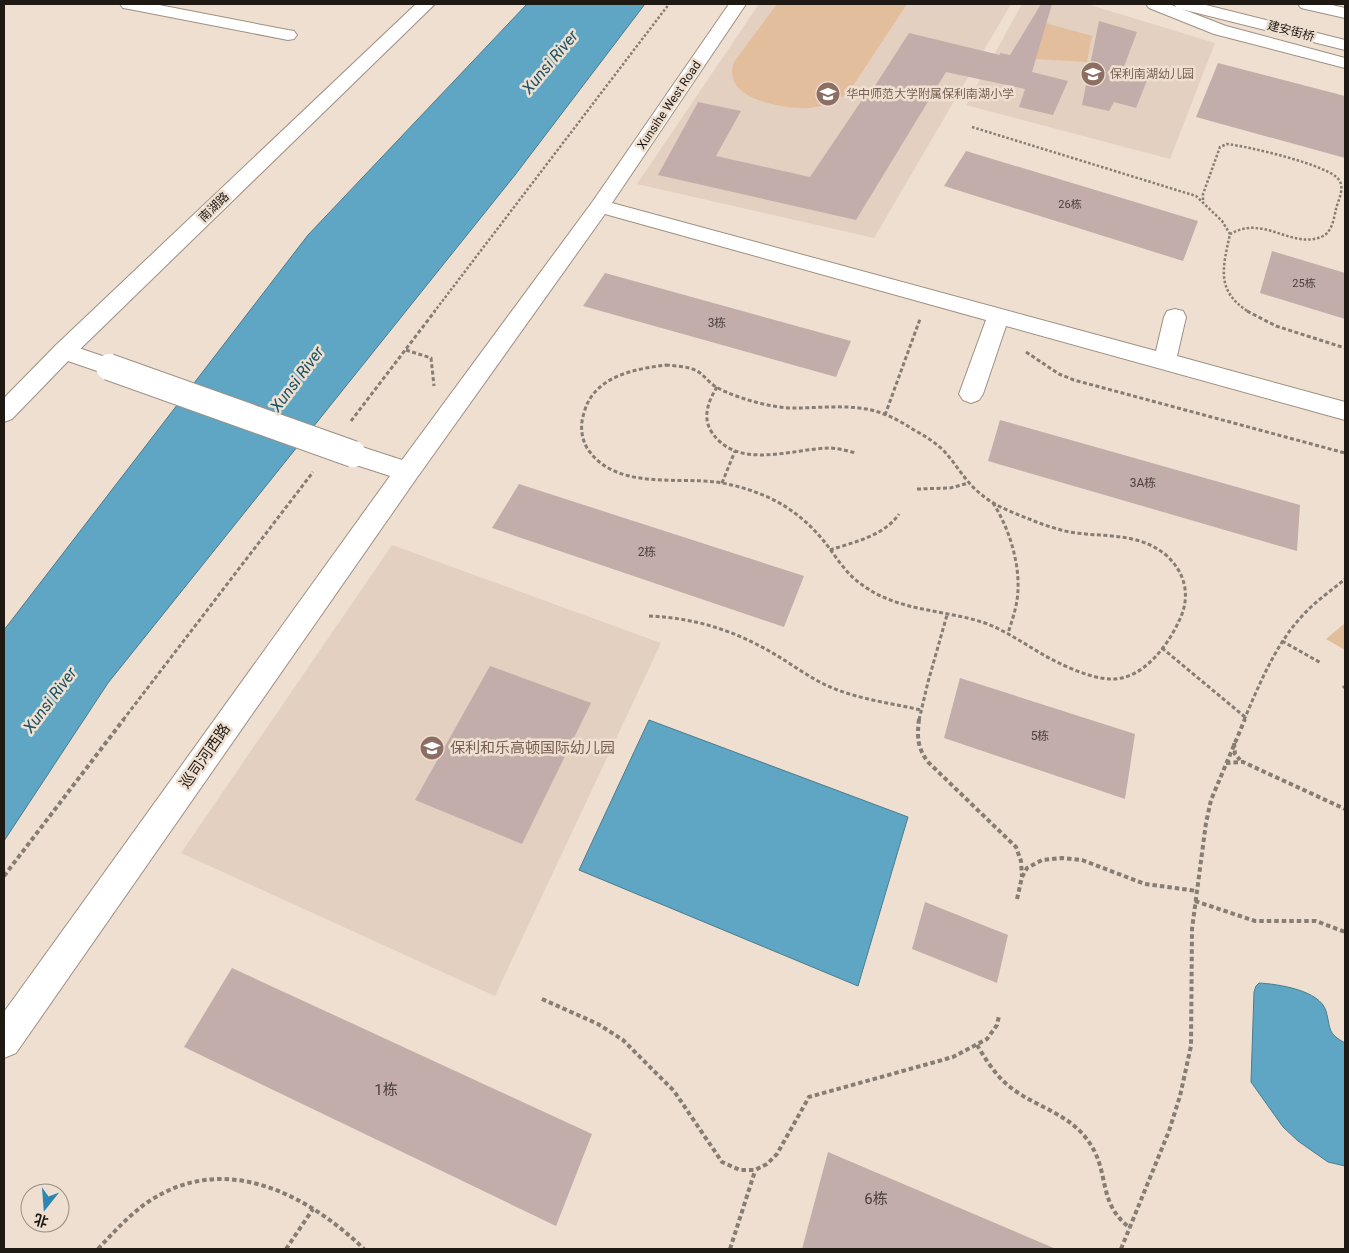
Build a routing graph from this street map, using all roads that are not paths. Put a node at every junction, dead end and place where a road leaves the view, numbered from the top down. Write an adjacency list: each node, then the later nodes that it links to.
1 (129, 4): 10 (street)
2 (426, 4): 16 (street, 南湖路)
3 (737, 4): 13 (street, Xunsihe West Road)
4 (1155, 4): 12 (street)
5 (1183, 4): 11 (street, 建安街桥)
6 (1307, 4): 8 (street)
7 (1290, 13): 9 (street, 建安街桥)
8 (1345, 13)
9 (1345, 28)
10 (288, 35)
11 (1345, 45)
12 (1345, 63)
13 (600, 206): 14 (street); 21 (street, Xunsihe West Road)
14 (999, 315): 17 (street); 18 (street)
15 (1175, 317): 17 (street)
16 (64, 351): 20 (street, 南湖路); 22 (street, bridge)
17 (1165, 360): 19 (street)
18 (971, 394)
19 (1345, 411)
20 (4, 412)
21 (439, 428): 22 (street, 巡司河西路)
22 (407, 472): 23 (street, 巡司河西路)
23 (4, 1041)

